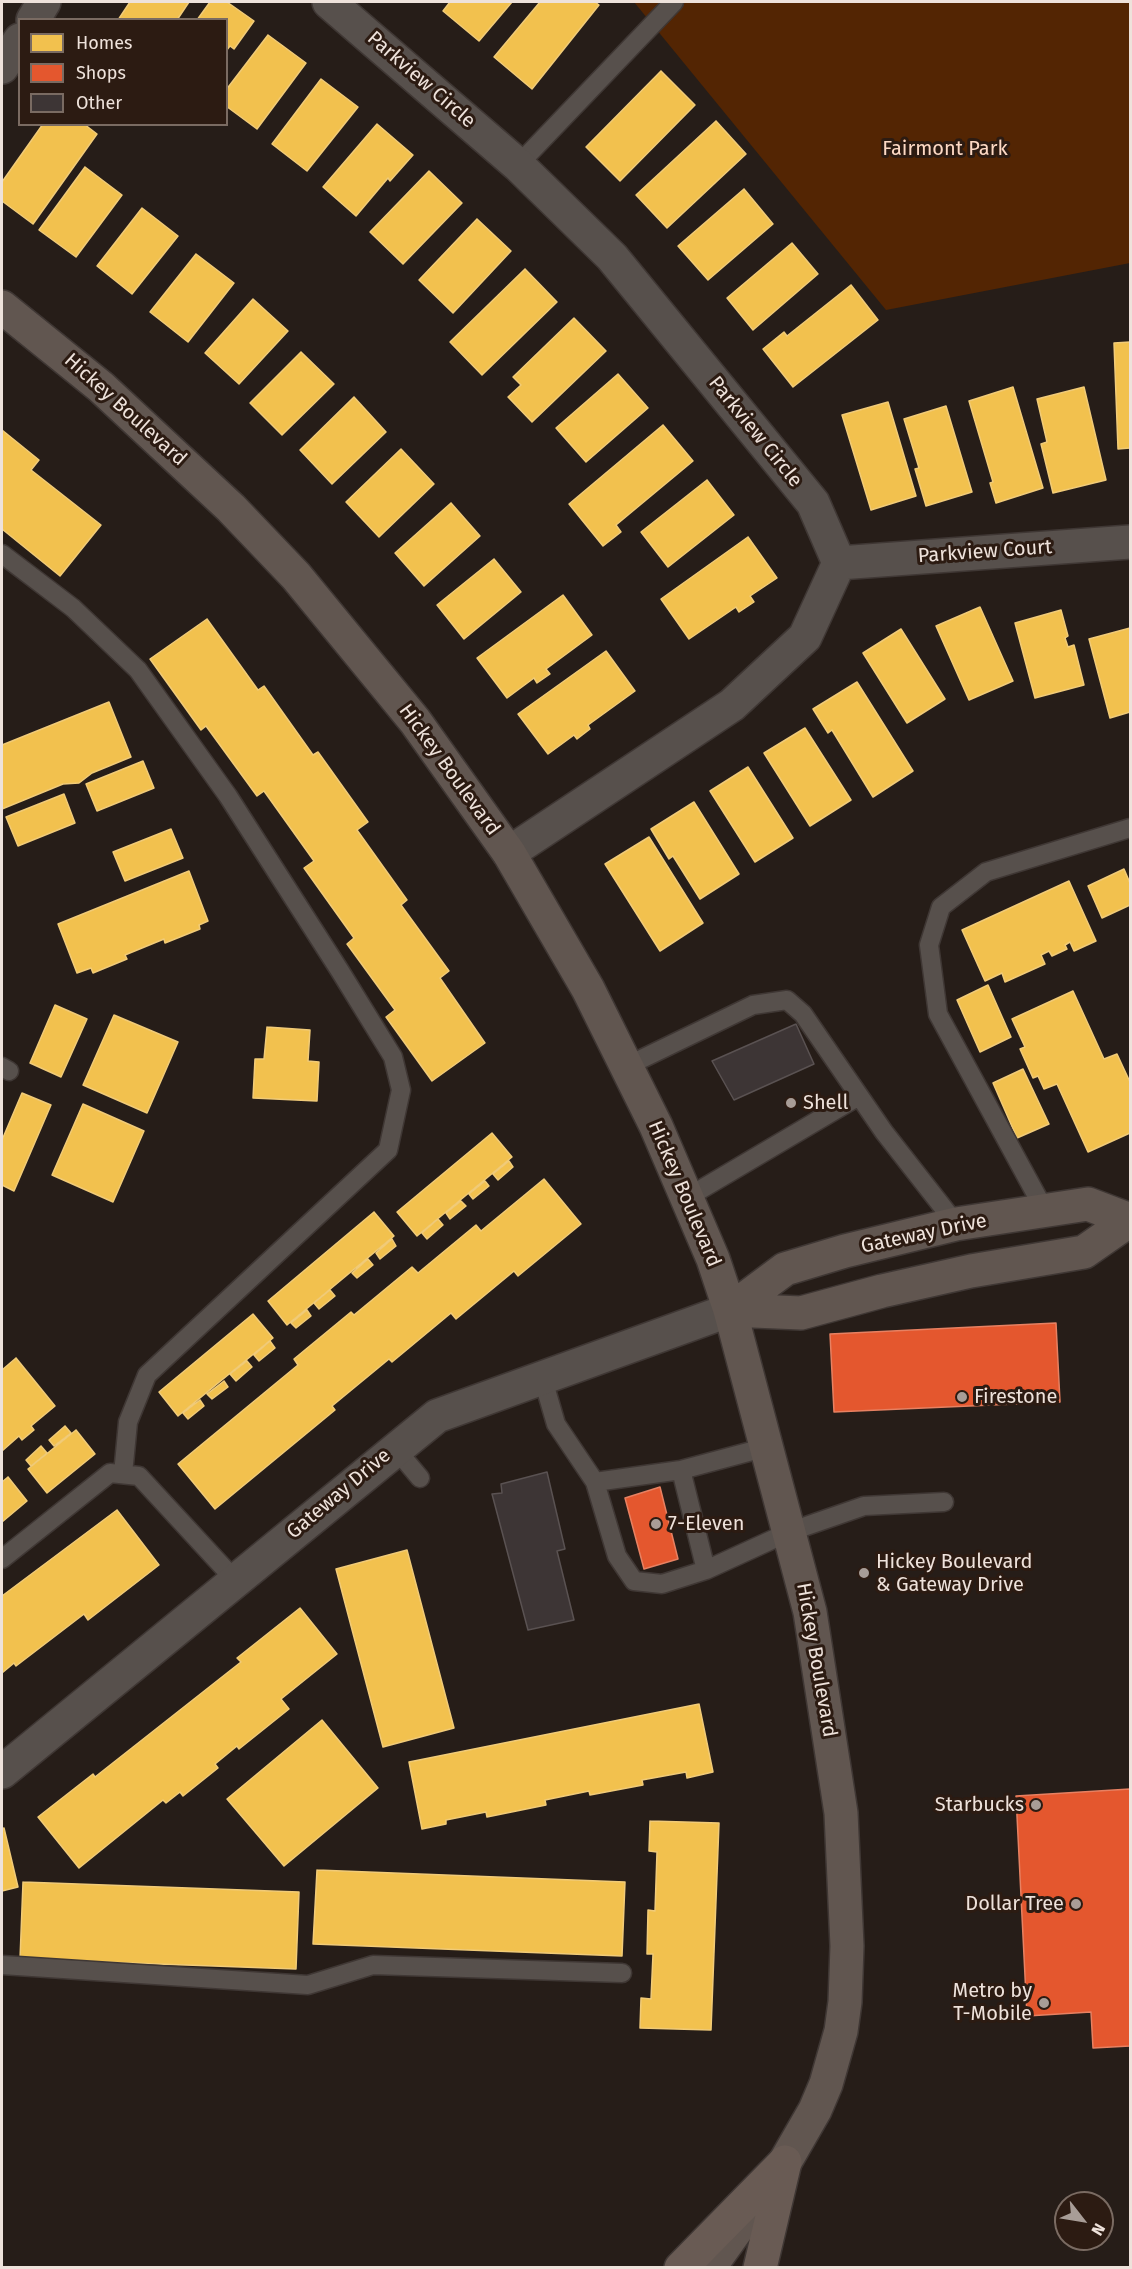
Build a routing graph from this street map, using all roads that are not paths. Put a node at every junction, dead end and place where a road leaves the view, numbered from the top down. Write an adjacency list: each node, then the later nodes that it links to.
1 (44, 2): 4 (street)
2 (329, 2): 7 (street, Parkview Circle)
3 (674, 2): 7 (lane)
4 (34, 18)
5 (18, 43): 6 (street)
6 (2, 67)
7 (518, 165): 11 (street, Parkview Circle)
8 (2, 307): 13 (main road, Hickey Boulevard)
9 (1131, 542): 11 (street, Parkview Court)
10 (2, 554): 26 (lane)
11 (839, 563): 13 (street)
12 (1131, 828): 17 (lane)
13 (509, 853): 14 (main road, Hickey Boulevard)
14 (627, 1066): 15 (lane); 16 (main road, Hickey Boulevard)
15 (859, 1096): 16 (lane); 19 (lane)
16 (687, 1197): 21 (main road, Hickey Boulevard)
17 (1044, 1209): 18 (main road, Gateway Drive); 19 (main road, Gateway Drive)
18 (1130, 1220): 20 (lane); 21 (main road, Gateway Drive)
19 (956, 1224): 21 (main road, Gateway Drive)
20 (1131, 1231)
21 (730, 1310): 22 (street, Gateway Drive); 23 (main road, Hickey Boulevard)
22 (542, 1376): 24 (street, Gateway Drive); 28 (lane)
23 (766, 1447): 25 (lane); 30 (main road, Hickey Boulevard)
24 (395, 1448): 27 (lane); 33 (street, Gateway Drive)
25 (681, 1470): 28 (lane); 32 (lane)
26 (123, 1474): 31 (lane); 33 (lane)
27 (420, 1478)
28 (596, 1482): 32 (lane)
29 (944, 1502): 30 (lane)
30 (789, 1532): 32 (lane); 37 (main road, Hickey Boulevard)
31 (2, 1559)
32 (706, 1570)
33 (236, 1580): 34 (street, Gateway Drive)
34 (2, 1773)
35 (2, 1965): 36 (lane)
36 (622, 1973)
37 (785, 2162): 38 (main road); 39 (main road, Hickey Boulevard); 40 (main road)
38 (681, 2268)
39 (709, 2268)
40 (760, 2268)

